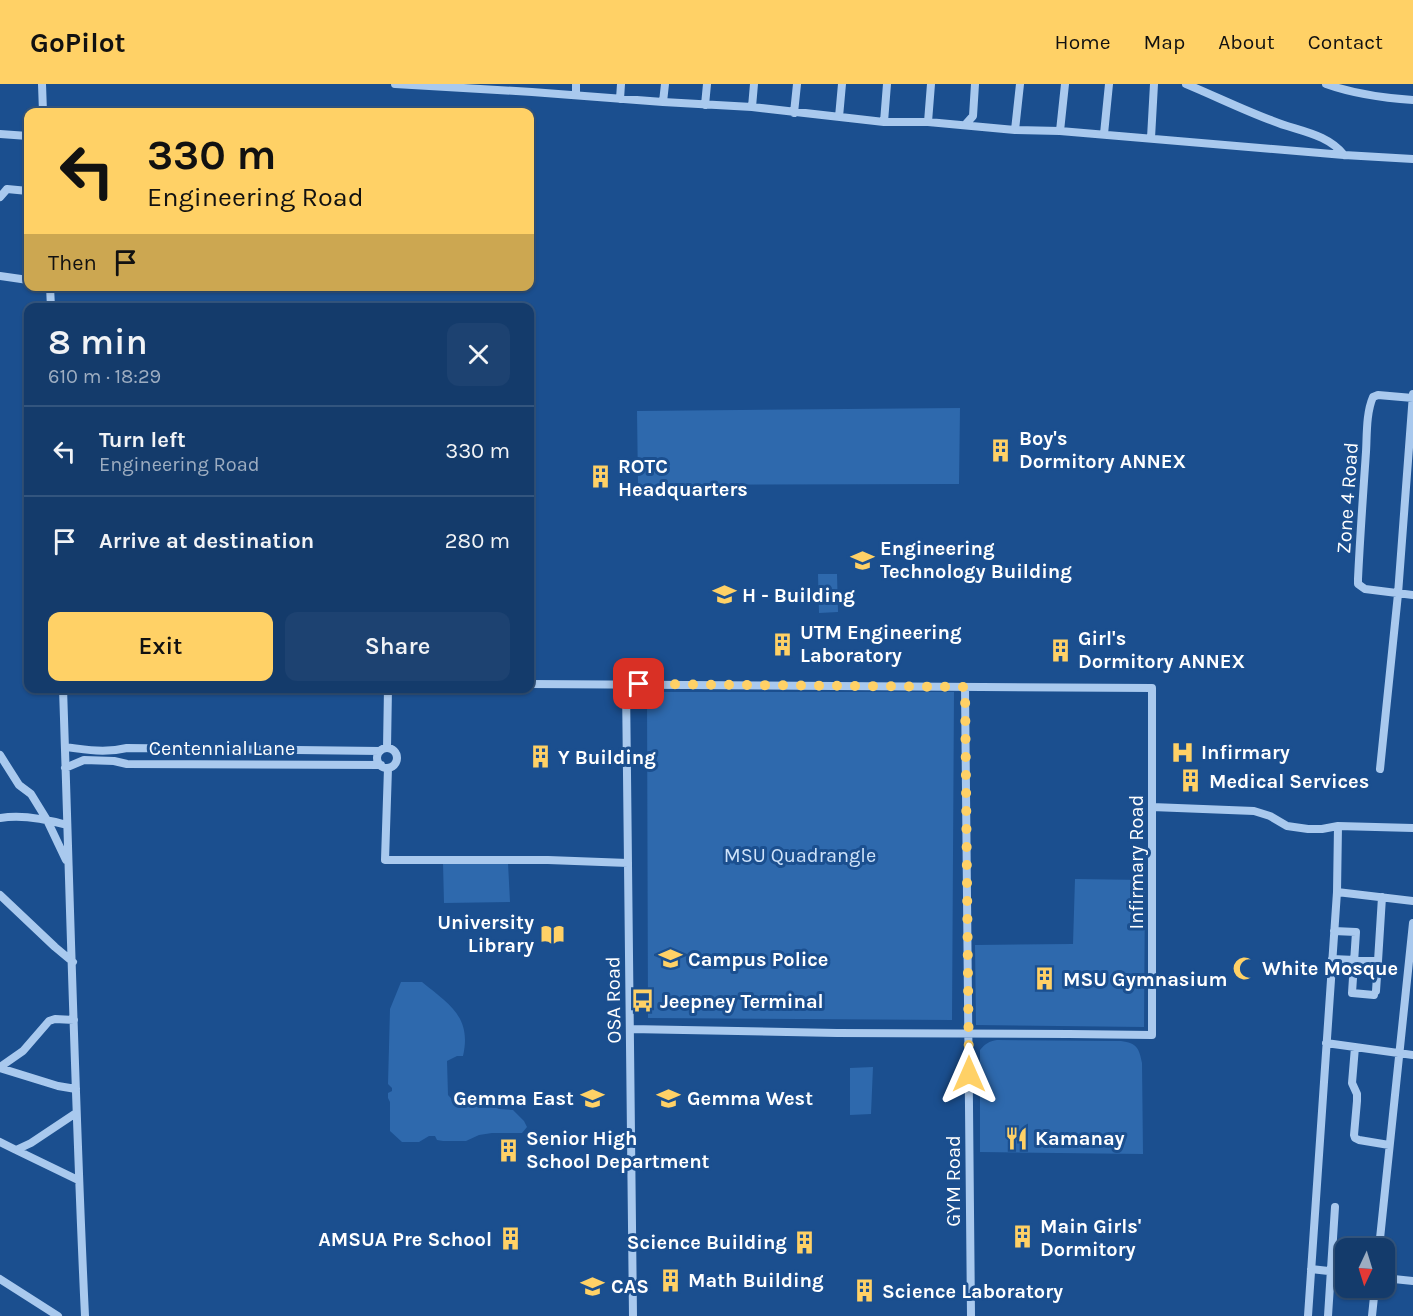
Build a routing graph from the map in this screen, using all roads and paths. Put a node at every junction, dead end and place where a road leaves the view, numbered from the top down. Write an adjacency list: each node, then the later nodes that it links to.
1 (42, 84): 28 (street)
2 (396, 84): 19 (street)
3 (576, 84): 22 (street)
4 (621, 84): 23 (street)
5 (665, 84): 25 (street)
6 (707, 84): 26 (street)
7 (754, 84): 27 (street)
8 (797, 84): 29 (street)
9 (842, 84): 31 (street)
10 (887, 84): 32 (street)
11 (931, 84): 33 (street)
12 (975, 84): 30 (street)
13 (1020, 84): 36 (street)
14 (1065, 84): 37 (street)
15 (1109, 84): 39 (street)
16 (1154, 84): 41 (street)
17 (1186, 84): 42 (street)
18 (1326, 84): 24 (street)
19 (444, 85): 20 (street)
20 (487, 87): 21 (street)
21 (532, 88): 22 (street)
22 (576, 95): 23 (street)
23 (620, 99): 25 (street)
24 (1413, 100)
25 (663, 102): 26 (street)
26 (705, 105): 27 (street)
27 (752, 106): 29 (street)
28 (43, 108)
29 (794, 112): 31 (street)
30 (972, 116): 34 (street); 35 (street)
31 (839, 117): 32 (street)
32 (884, 122): 33 (street)
33 (928, 122): 34 (street)
34 (965, 125): 35 (street)
35 (979, 126): 36 (street)
36 (1016, 130): 37 (street)
37 (1060, 130): 39 (street)
38 (0, 134): 40 (street)
39 (1104, 134): 41 (street)
40 (24, 136)
41 (1151, 138): 42 (street)
42 (1344, 155): 43 (street)
43 (1413, 159)
44 (4, 187): 45 (street); 46 (street)
45 (24, 190)
46 (0, 197)
47 (0, 276): 48 (street)
48 (24, 279)
49 (1413, 396): 50 (street); 50 (street, Zone 4 Road)
50 (1398, 594): 51 (street, Zone 4 Road); 74 (street)
51 (1413, 595)
52 (534, 684): 53 (street)
53 (626, 684): 54 (street); 81 (street, OSA Road)
54 (965, 687): 75 (street, Infirmary Road); 95 (street, GYM Road)
55 (63, 693): 57 (street)
56 (388, 693): 63 (street)
57 (65, 747): 61 (street, Centennial Lane); 73 (street)
58 (127, 748): 59 (street, Centennial Lane); 64 (street, Centennial Lane); 68 (street)
59 (175, 748): 60 (street, Centennial Lane); 69 (street)
60 (245, 749): 62 (street, Centennial Lane); 70 (street)
61 (84, 750): 64 (street, Centennial Lane); 66 (street)
62 (308, 750): 63 (street, Centennial Lane); 71 (street)
63 (384, 750): 72 (street); 72 (street)
64 (102, 751): 67 (street)
65 (0, 755): 77 (street)
66 (84, 760): 67 (street, Centennial Lane); 73 (street, Centennial Lane)
67 (101, 761): 68 (street, Centennial Lane)
68 (127, 764): 69 (street, Centennial Lane)
69 (176, 765): 70 (street, Centennial Lane)
70 (245, 765): 71 (street, Centennial Lane)
71 (308, 766): 72 (street, Centennial Lane)
72 (384, 766): 81 (street)
73 (65, 768): 78 (street)
74 (1380, 769)
75 (1152, 807): 79 (street); 95 (street, Infirmary Road)
76 (0, 818): 77 (street)
77 (47, 820): 78 (street); 82 (street)
78 (67, 825): 82 (street)
79 (1338, 826): 80 (street); 83 (street)
80 (1413, 828)
81 (628, 863): 94 (street, OSA Road)
82 (68, 864): 92 (street)
83 (1337, 892): 85 (street); 88 (street)
84 (0, 895): 92 (street)
85 (1382, 897): 86 (street); 91 (street)
86 (1413, 901)
87 (1413, 923): 98 (street)
88 (1334, 931): 89 (street); 90 (street)
89 (1332, 959): 90 (street); 96 (street)
90 (1354, 960): 91 (street); 91 (street)
91 (1378, 961)
92 (72, 962): 93 (street)
93 (74, 1020): 100 (street); 101 (street)
94 (630, 1029): 95 (street); 118 (street, OSA Road)
95 (968, 1034): 119 (street, GYM Road)
96 (1326, 1043): 97 (street); 109 (street)
97 (1355, 1047): 98 (street); 104 (street)
98 (1399, 1053): 99 (street); 104 (street)
99 (1413, 1054)
100 (0, 1067): 101 (street)
101 (76, 1089): 102 (street)
102 (76, 1113): 105 (street); 106 (street)
103 (0, 1142): 105 (street)
104 (1389, 1145): 108 (street)
105 (16, 1150): 106 (street)
106 (78, 1180): 117 (street)
107 (1335, 1207): 110 (street)
108 (1380, 1238)
109 (1311, 1269): 110 (street); 120 (street)
110 (1331, 1271): 111 (street); 121 (street)
111 (1335, 1272)
112 (0, 1279): 116 (street)
113 (1395, 1279): 114 (street)
114 (1413, 1281)
115 (1374, 1298): 122 (street)
116 (58, 1316)
117 (85, 1316)
118 (633, 1316)
119 (971, 1316)
120 (1308, 1316)
121 (1328, 1316)
122 (1372, 1316)

